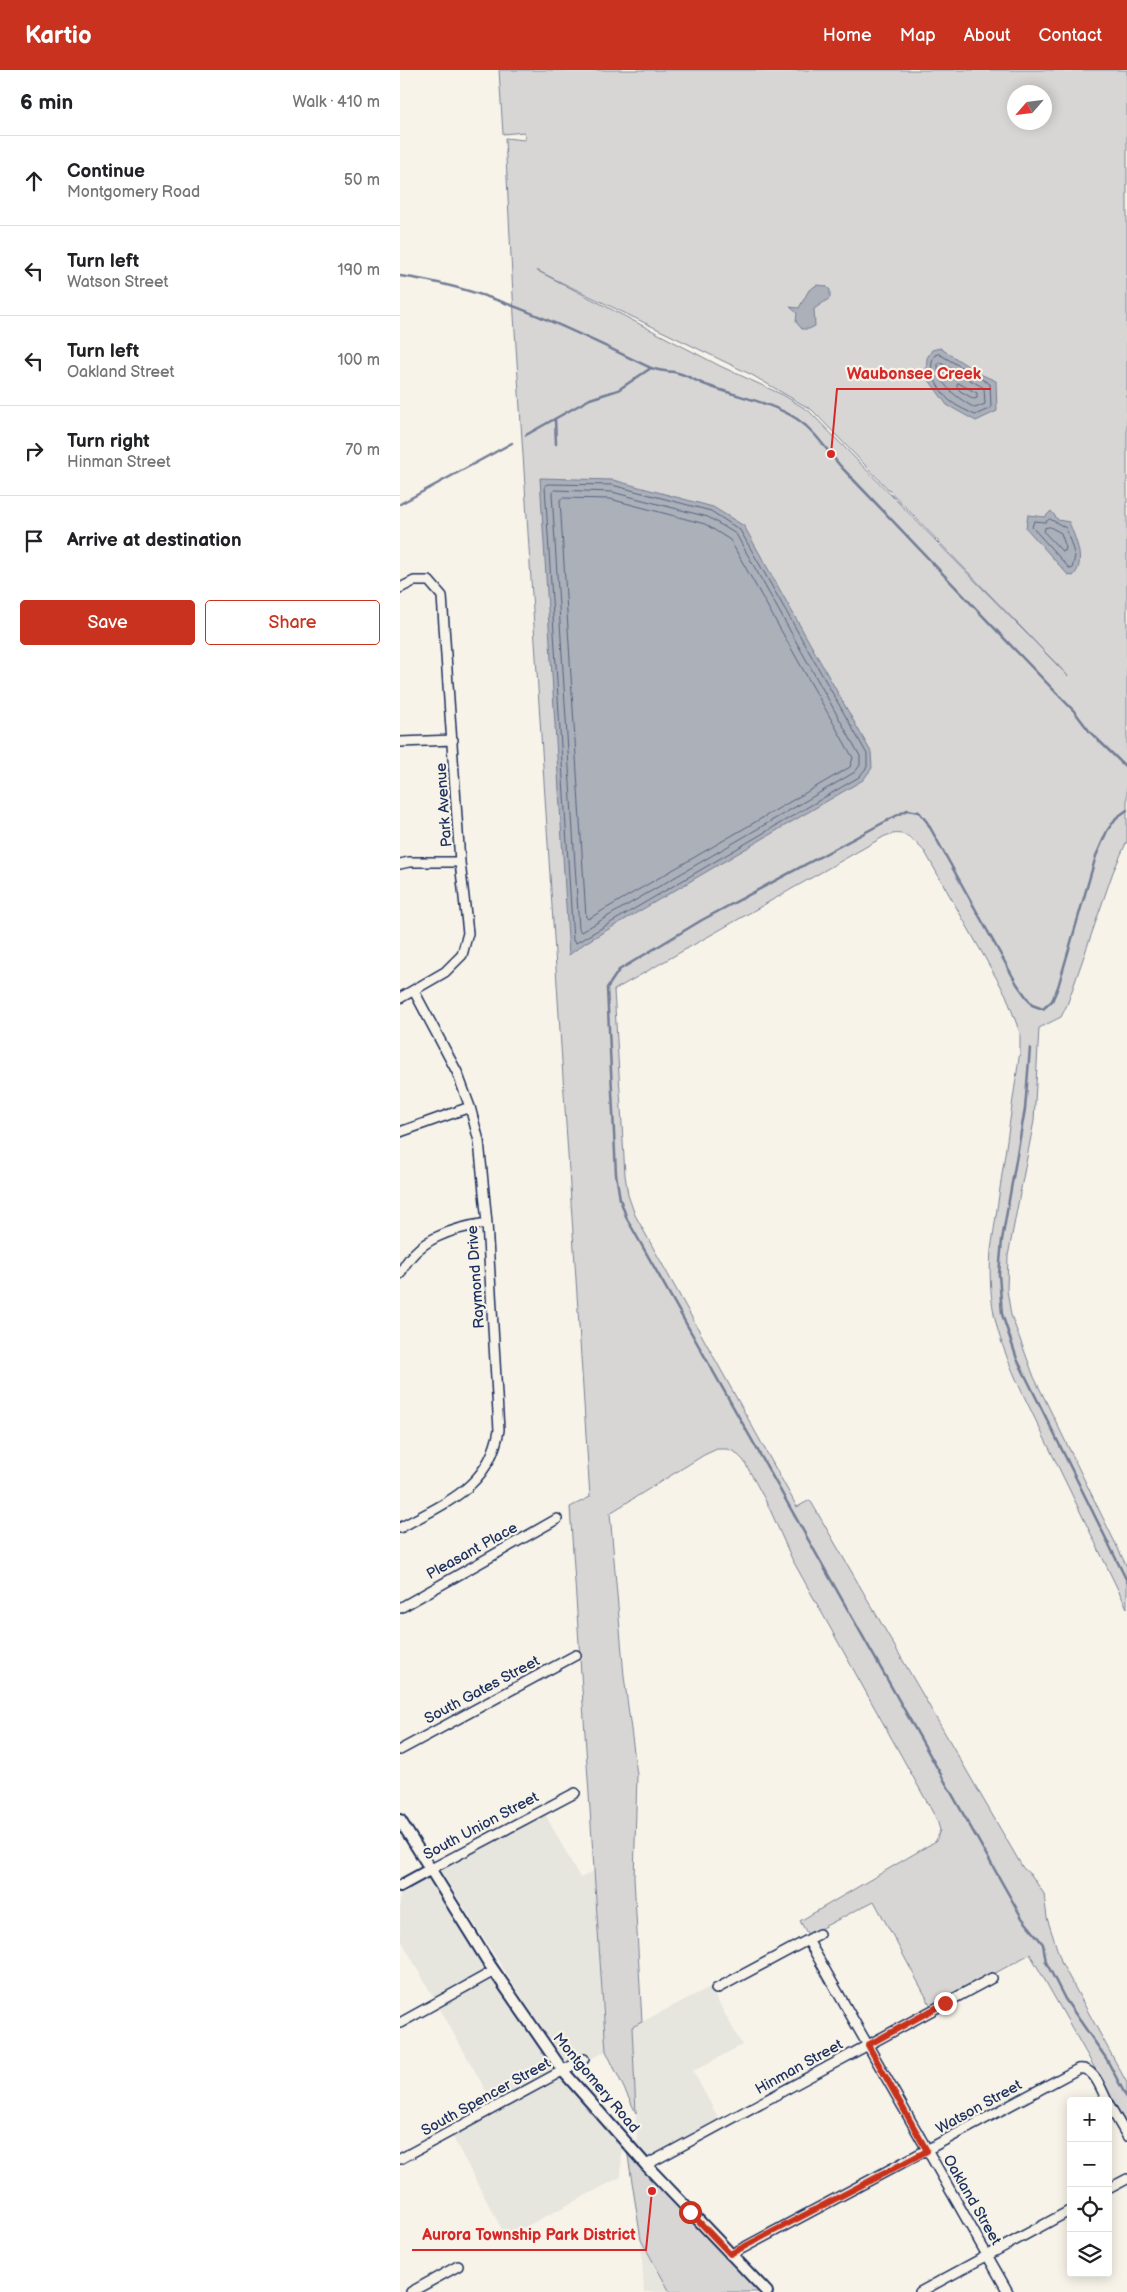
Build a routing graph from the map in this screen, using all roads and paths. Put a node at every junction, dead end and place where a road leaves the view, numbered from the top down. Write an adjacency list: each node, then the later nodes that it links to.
1 (400, 588): 2 (street, Park Avenue)
2 (453, 740): 3 (street); 4 (street, Park Avenue)
3 (400, 742)
4 (460, 862): 5 (street); 6 (street, Park Avenue)
5 (400, 864)
6 (414, 991): 7 (street, Park Avenue); 8 (street, Raymond Drive)
7 (400, 998)
8 (470, 1107): 9 (street); 10 (street, Raymond Drive)
9 (400, 1132)
10 (487, 1223): 11 (street); 13 (street, Raymond Drive)
11 (400, 1274)
12 (557, 1519): 14 (street, Pleasant Place)
13 (400, 1528)
14 (400, 1608)
15 (576, 1655): 16 (street, South Gates Street)
16 (400, 1750)
17 (575, 1793): 19 (street, South Union Street)
18 (400, 1820): 19 (street, Montgomery Road)
19 (431, 1870): 20 (street, South Union Street); 23 (street, Montgomery Road)
20 (400, 1886)
21 (819, 1934): 22 (street)
22 (808, 1940): 25 (street); 27 (street, Oakland Street)
23 (494, 1971): 26 (street); 29 (street, Montgomery Road)
24 (992, 1978): 27 (street, Hinman Street)
25 (716, 1989)
26 (400, 2023)
27 (868, 2045): 33 (street, Oakland Street); 35 (street, Hinman Street)
28 (584, 2059): 29 (street, South Spencer Street)
29 (562, 2071): 34 (street, South Spencer Street); 35 (street, Montgomery Road)
30 (1105, 2097): 33 (street, Watson Street)
31 (1112, 2109): 32 (street)
32 (1127, 2136)
33 (927, 2151): 39 (street, Watson Street); 40 (street, Oakland Street)
34 (400, 2159)
35 (646, 2165): 39 (street, Montgomery Road)
36 (1127, 2179): 37 (street)
37 (1112, 2187)
38 (1067, 2212): 40 (street)
39 (730, 2254): 43 (street, Montgomery Road)
40 (987, 2256): 44 (street); 45 (street, Oakland Street)
41 (458, 2266): 42 (street)
42 (411, 2292)
43 (767, 2292)
44 (920, 2292)
45 (1008, 2292)

